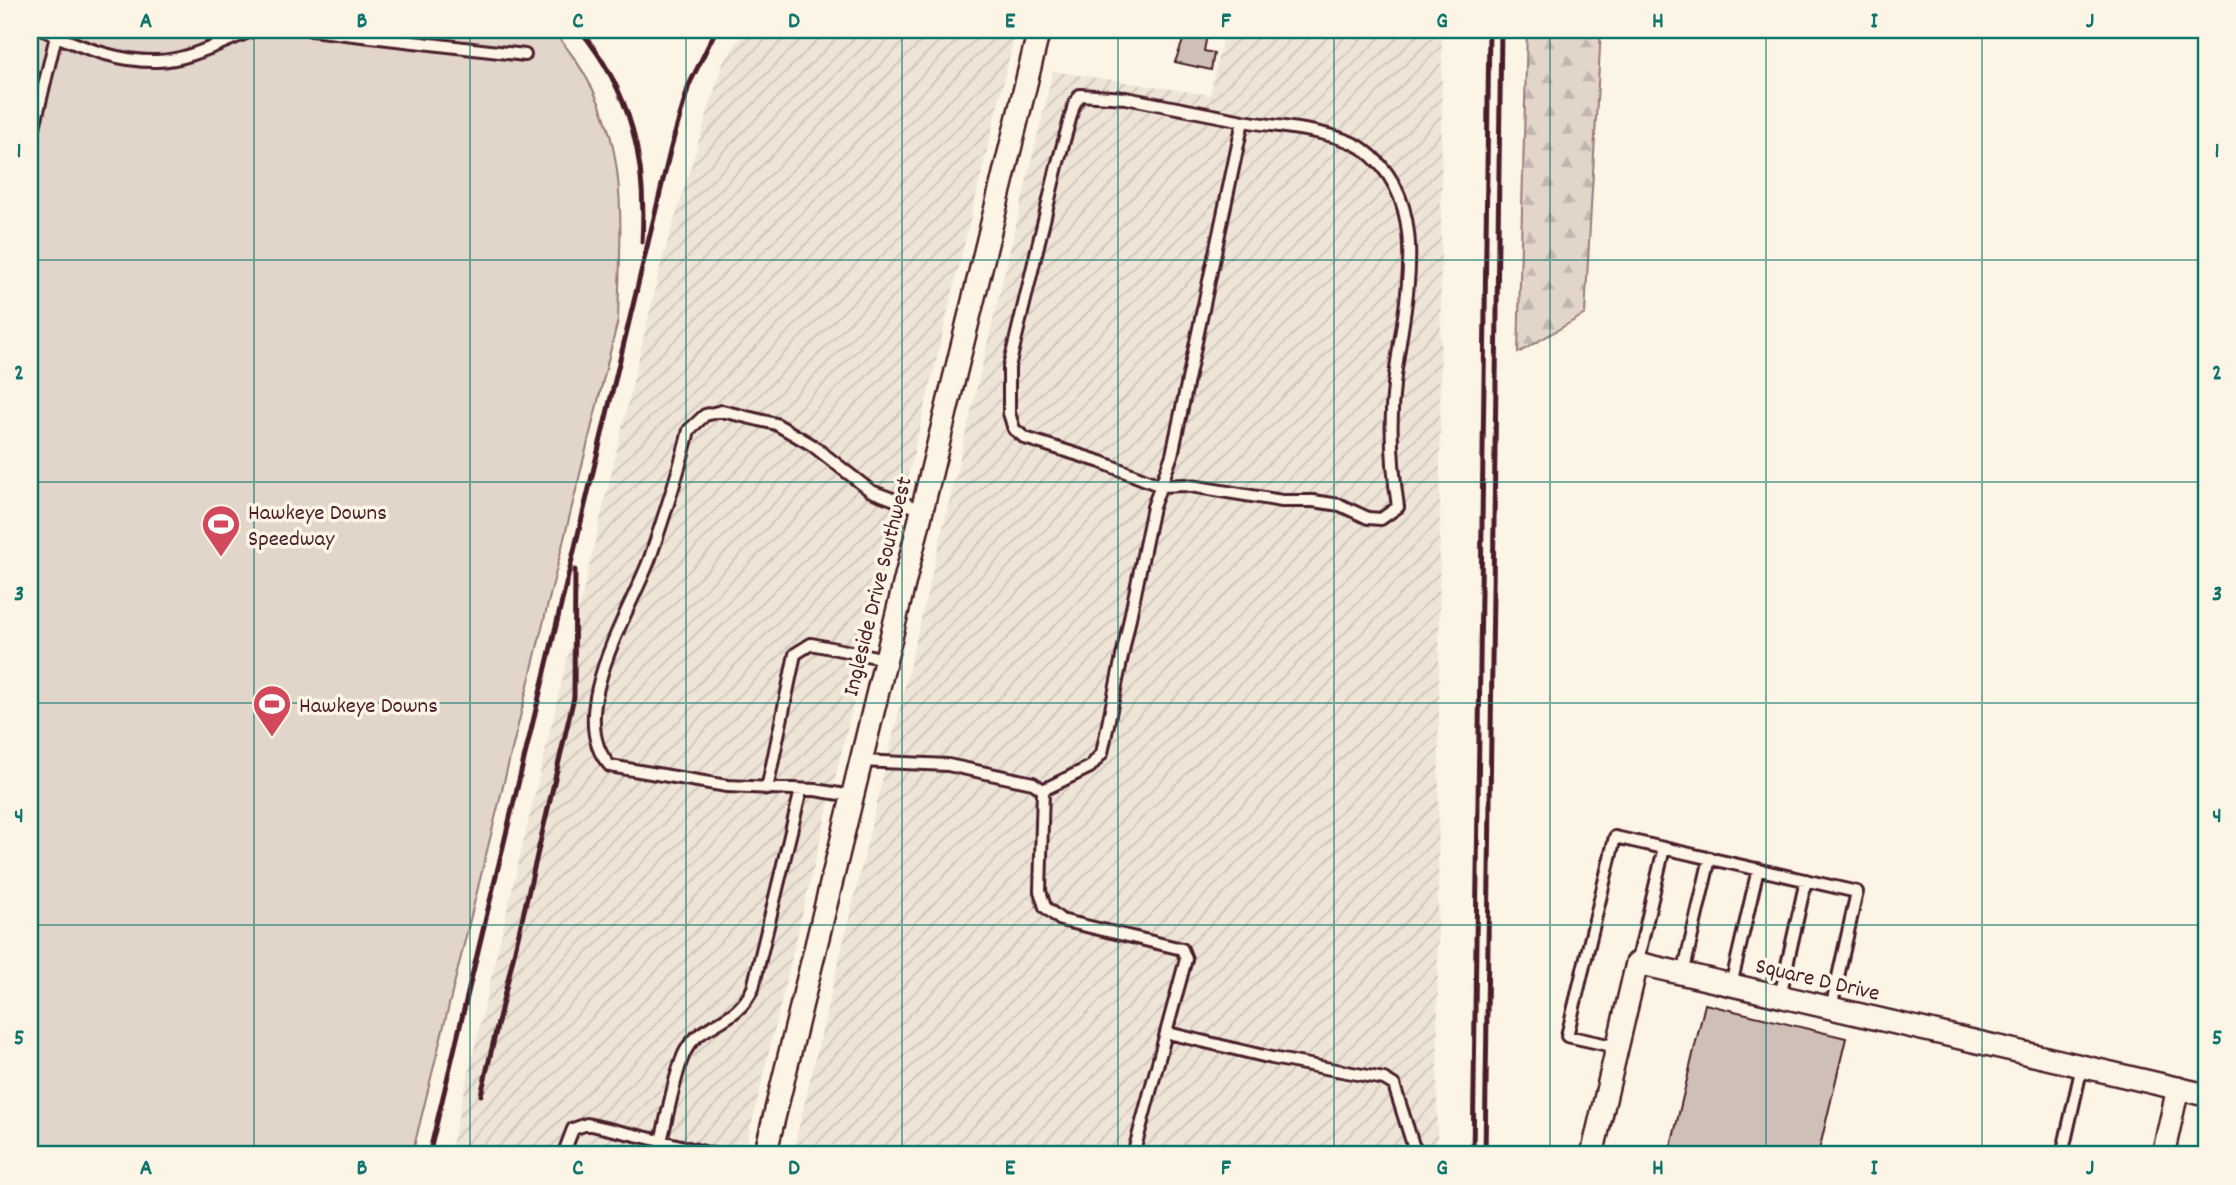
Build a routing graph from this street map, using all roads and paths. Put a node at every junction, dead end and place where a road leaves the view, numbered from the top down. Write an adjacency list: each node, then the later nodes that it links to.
1 (44, 30): 5 (lane)
2 (254, 30): 5 (lane)
3 (311, 30): 6 (lane)
4 (1039, 30): 10 (street, Ingleside Drive Southwest)
5 (55, 36): 8 (lane)
6 (525, 55)
7 (1244, 121): 9 (lane); 9 (lane); 9 (lane)
8 (30, 144)
9 (1161, 486): 15 (lane)
10 (922, 510): 11 (street, Ingleside Drive Southwest); 13 (lane)
11 (886, 659): 12 (street, Ingleside Drive Southwest); 13 (lane)
12 (861, 761): 15 (lane); 16 (street, Ingleside Drive Southwest)
13 (767, 789): 14 (lane)
14 (800, 790): 16 (lane); 31 (lane)
15 (1043, 790): 26 (lane)
16 (852, 796): 34 (street, Ingleside Drive Southwest)
17 (1664, 848): 18 (lane); 21 (lane); 27 (lane)
18 (1710, 858): 19 (lane); 22 (lane)
19 (1758, 869): 20 (lane); 23 (lane)
20 (1806, 880): 24 (lane); 25 (lane)
21 (1637, 963): 22 (street, Square D Drive); 27 (street)
22 (1683, 974): 23 (street, Square D Drive)
23 (1731, 985): 24 (street, Square D Drive)
24 (1780, 996): 25 (street, Square D Drive)
25 (1831, 1008): 28 (street, Square D Drive)
26 (1168, 1033): 35 (lane); 36 (lane)
27 (1618, 1047): 37 (street)
28 (2082, 1066): 29 (street, Square D Drive); 38 (lane)
29 (2178, 1088): 30 (street, Square D Drive); 39 (street)
30 (2206, 1095)
31 (661, 1141): 32 (lane); 33 (lane)
32 (563, 1155)
33 (716, 1155)
34 (765, 1155)
35 (1133, 1155)
36 (1420, 1155)
37 (1592, 1155)
38 (2062, 1155)
39 (2163, 1155)

